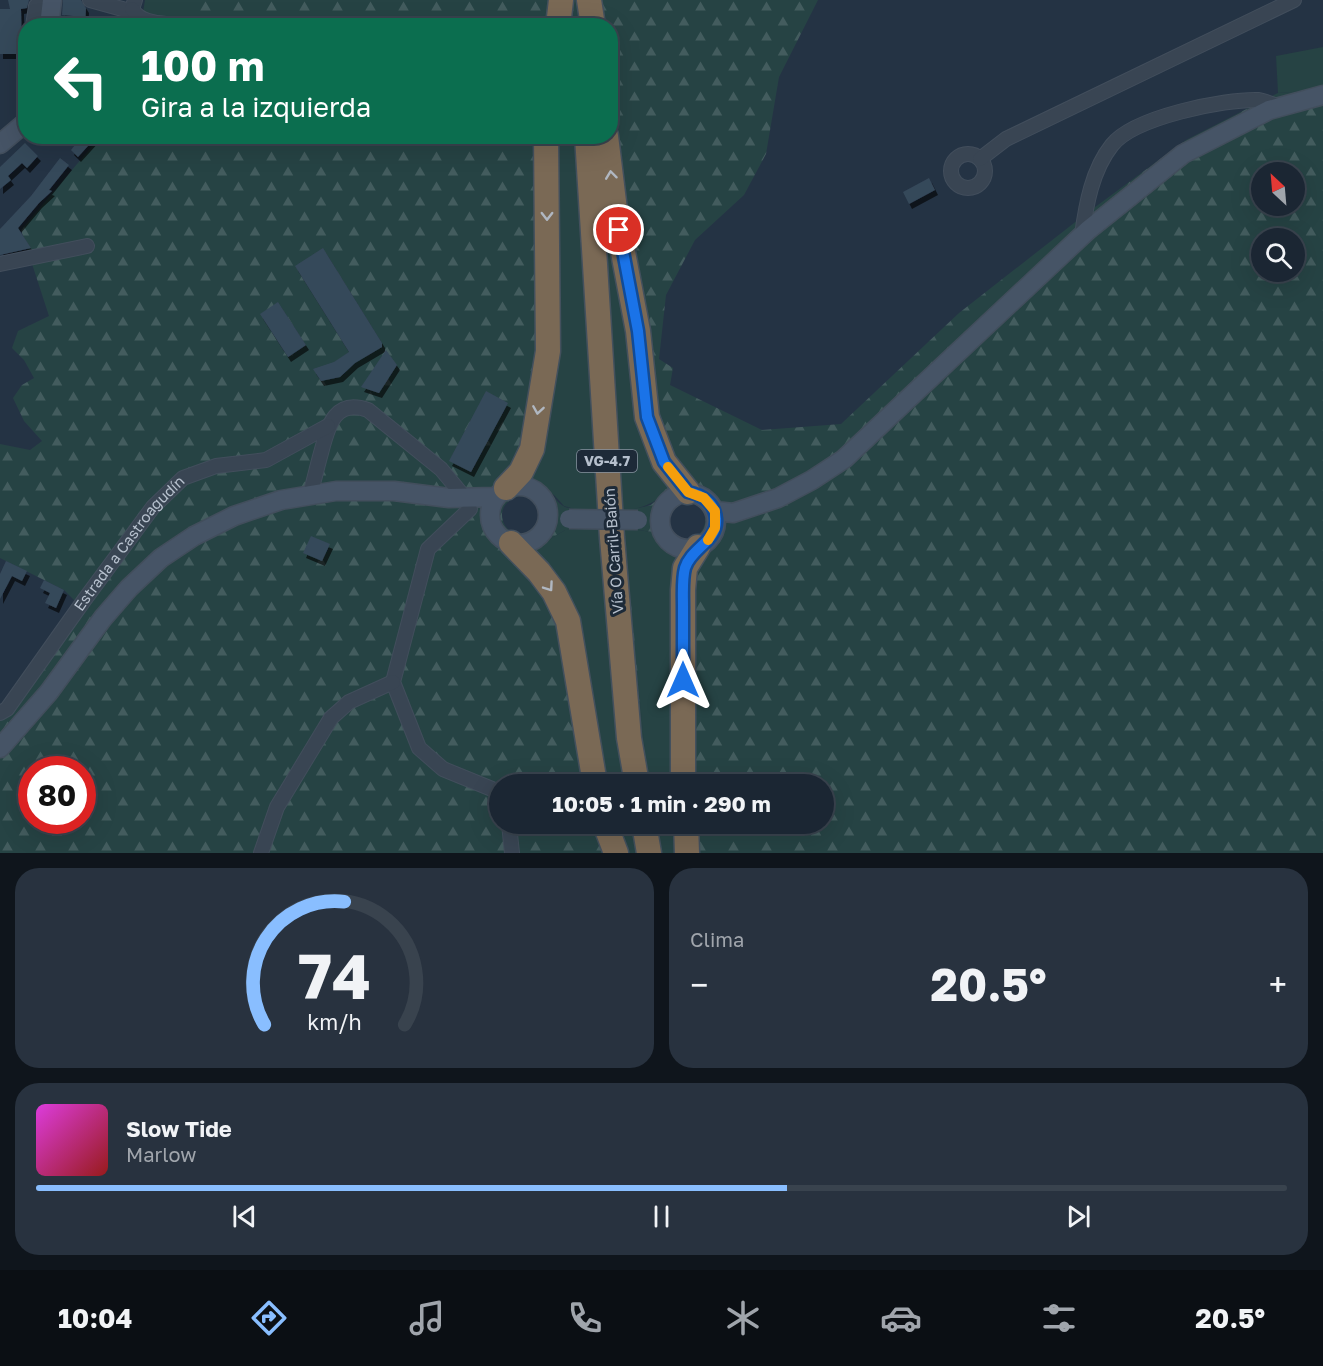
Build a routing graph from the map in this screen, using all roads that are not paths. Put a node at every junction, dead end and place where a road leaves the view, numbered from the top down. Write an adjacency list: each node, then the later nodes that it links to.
1 (90, 0): 7 (street)
2 (561, 0): 11 (highway)
3 (576, 0): 12 (highway)
4 (590, 0): 13 (highway)
5 (1293, 0): 21 (street)
6 (44, 1): 8 (street); 9 (main road)
7 (134, 4): 10 (street)
8 (34, 18)
9 (46, 18)
10 (140, 18)
11 (559, 18)
12 (577, 18)
13 (592, 18)
14 (1323, 95): 15 (main road)
15 (1280, 107): 22 (main road); 22 (street)
16 (18, 129): 17 (main road)
17 (0, 144)
18 (546, 144): 27 (highway, one-way to 27)
19 (587, 144): 40 (highway, Vía O Carril-Baión / VG-4.7)
20 (607, 144): 26 (highway, one-way to 20)
21 (981, 159)
22 (1082, 236): 30 (main road)
23 (87, 246): 24 (street)
24 (0, 264)
25 (328, 426): 28 (street); 29 (street, Estrada a Castroagudín); 37 (street, Estrada a Castroagudín)
26 (688, 492): 30 (main road); 31 (main road)
27 (501, 493): 29 (main road); 32 (main road); 33 (main road)
28 (310, 495): 29 (main road); 38 (main road)
29 (461, 502): 33 (main road); 36 (street)
30 (715, 511): 35 (main road)
31 (659, 518): 32 (main road, bridge); 35 (main road)
32 (548, 519): 34 (main road)
33 (491, 525): 34 (main road)
34 (511, 543): 39 (highway, one-way to 39)
35 (698, 547): 41 (highway)
36 (393, 682): 42 (street); 47 (street)
37 (2, 713)
38 (0, 748)
39 (593, 774)
40 (635, 774)
41 (683, 774)
42 (489, 788)
43 (510, 834): 48 (street)
44 (609, 834): 49 (highway)
45 (646, 834): 50 (highway)
46 (686, 834): 51 (highway)
47 (261, 853)
48 (513, 853)
49 (616, 853)
50 (649, 853)
51 (687, 853)

